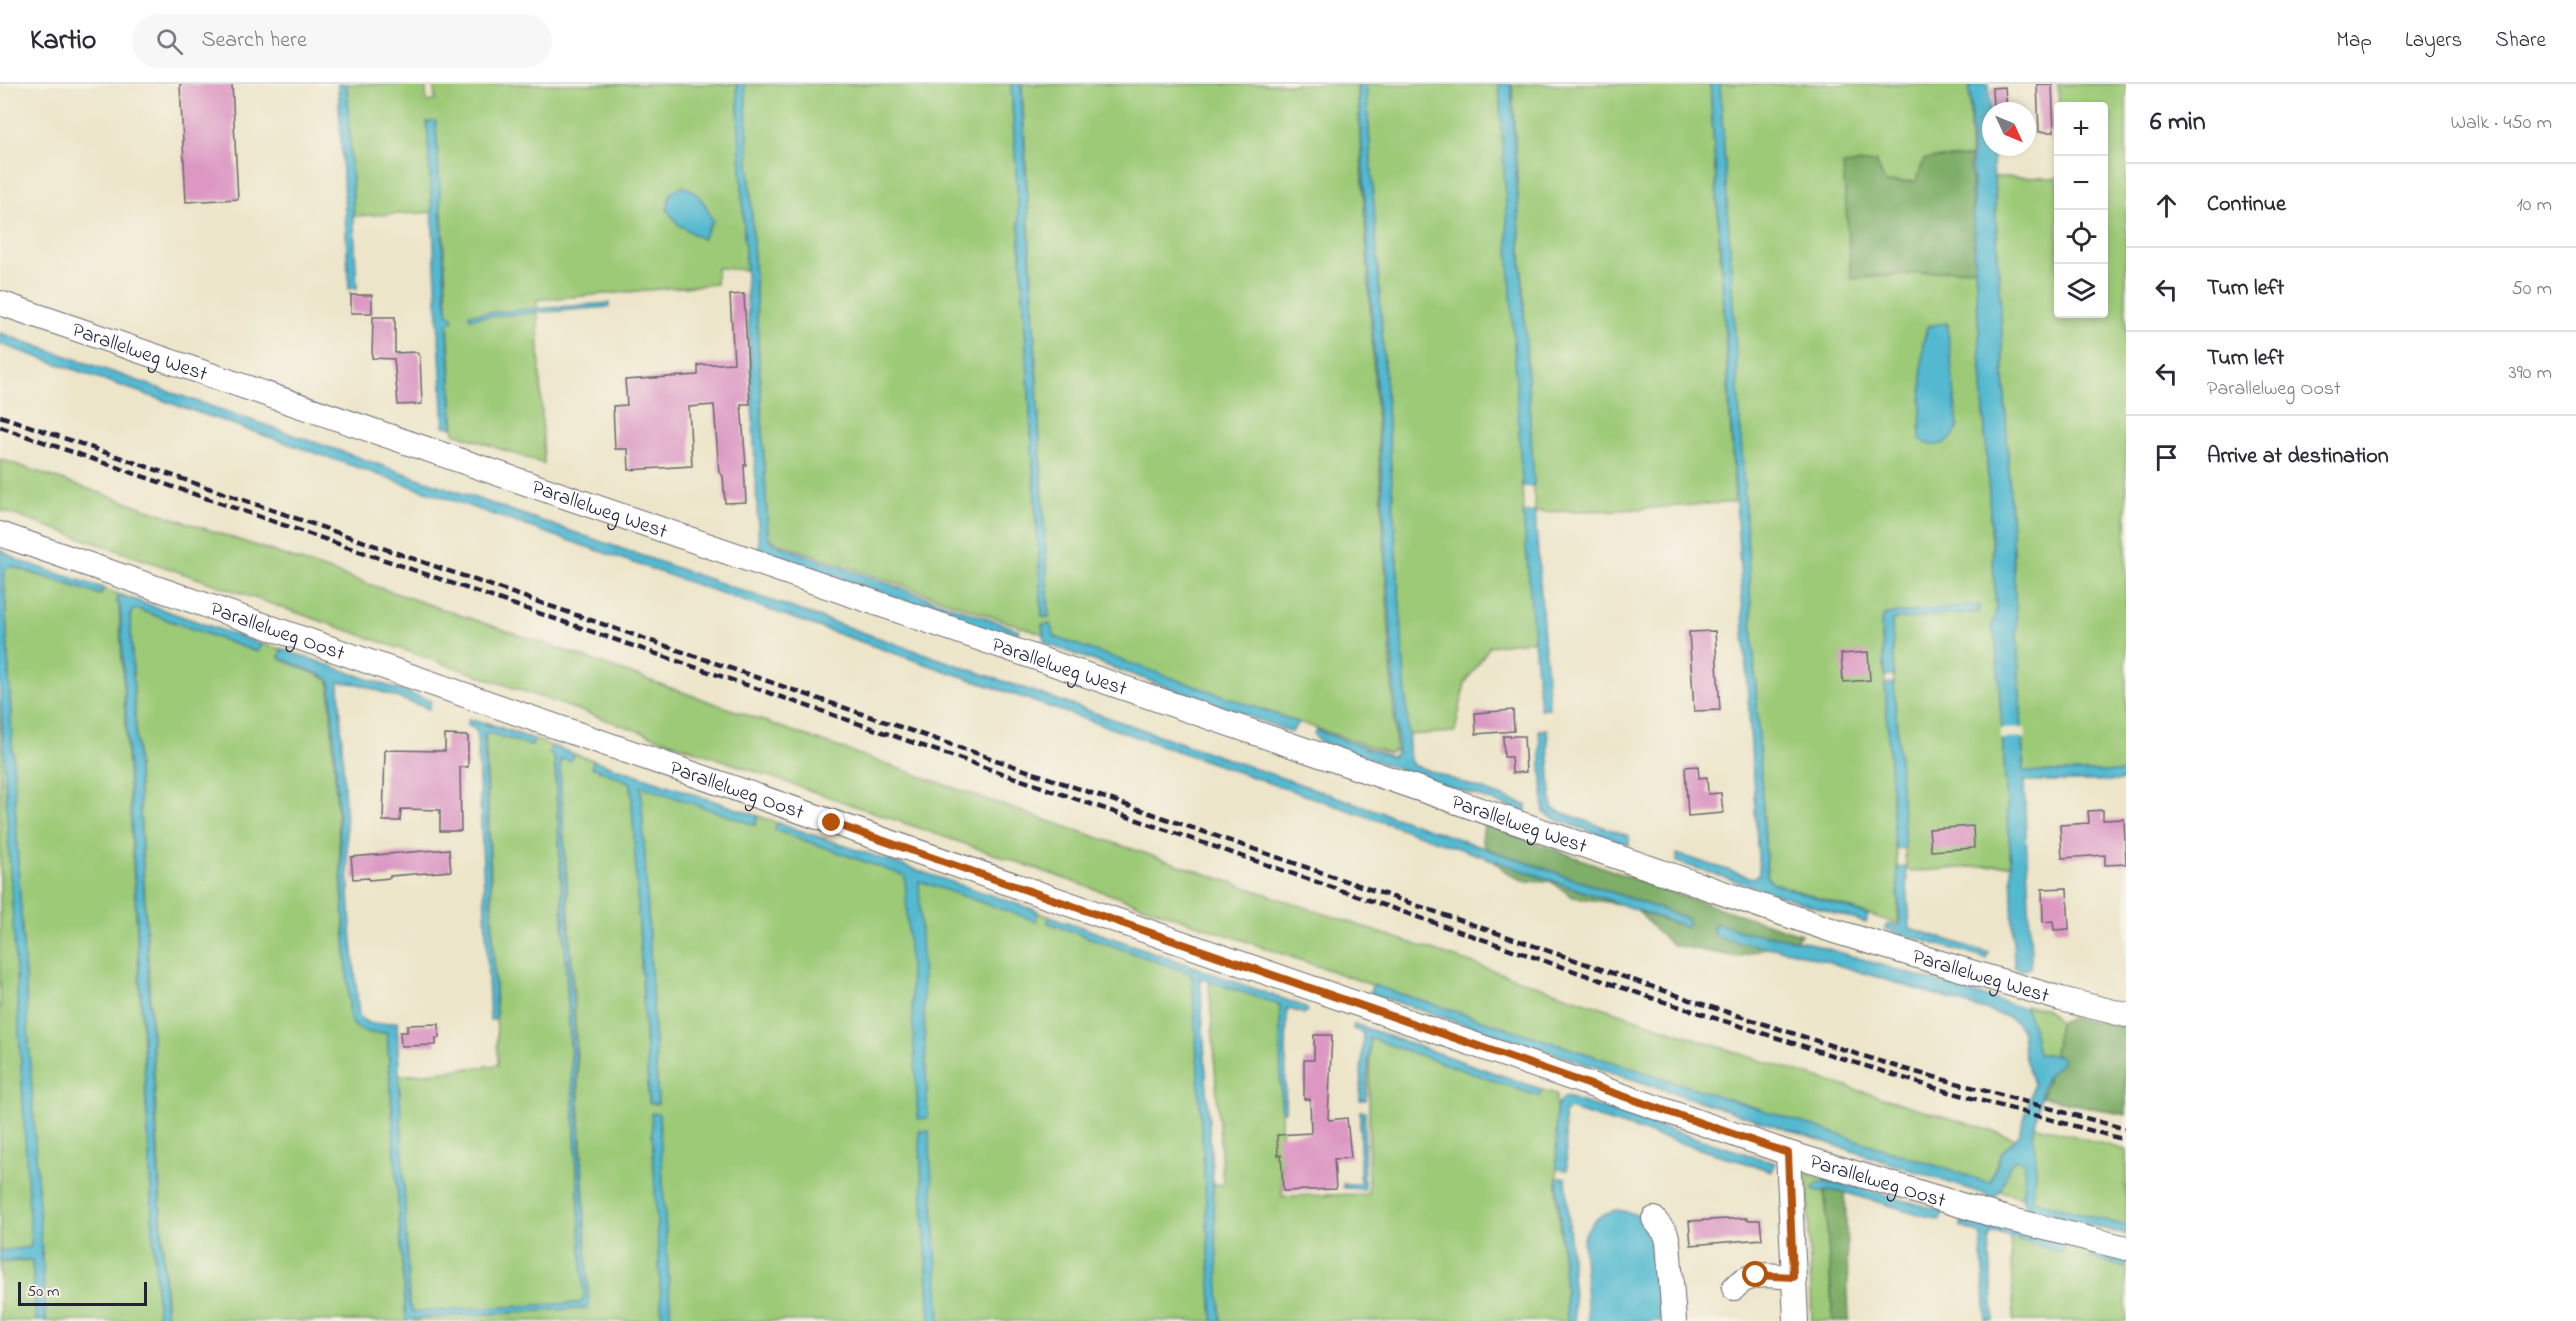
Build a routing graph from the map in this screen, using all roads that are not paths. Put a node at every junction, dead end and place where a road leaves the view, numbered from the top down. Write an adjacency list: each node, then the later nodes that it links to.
1 (0, 303): 3 (street, Parallelweg West)
2 (0, 534): 4 (street, Parallelweg Oost)
3 (2126, 1016)
4 (1788, 1153): 6 (street, Parallelweg Oost); 7 (street)
5 (1654, 1219): 9 (street)
6 (2126, 1248)
7 (1793, 1277): 8 (street); 10 (street)
8 (1734, 1288)
9 (1674, 1321)
10 (1796, 1321)

